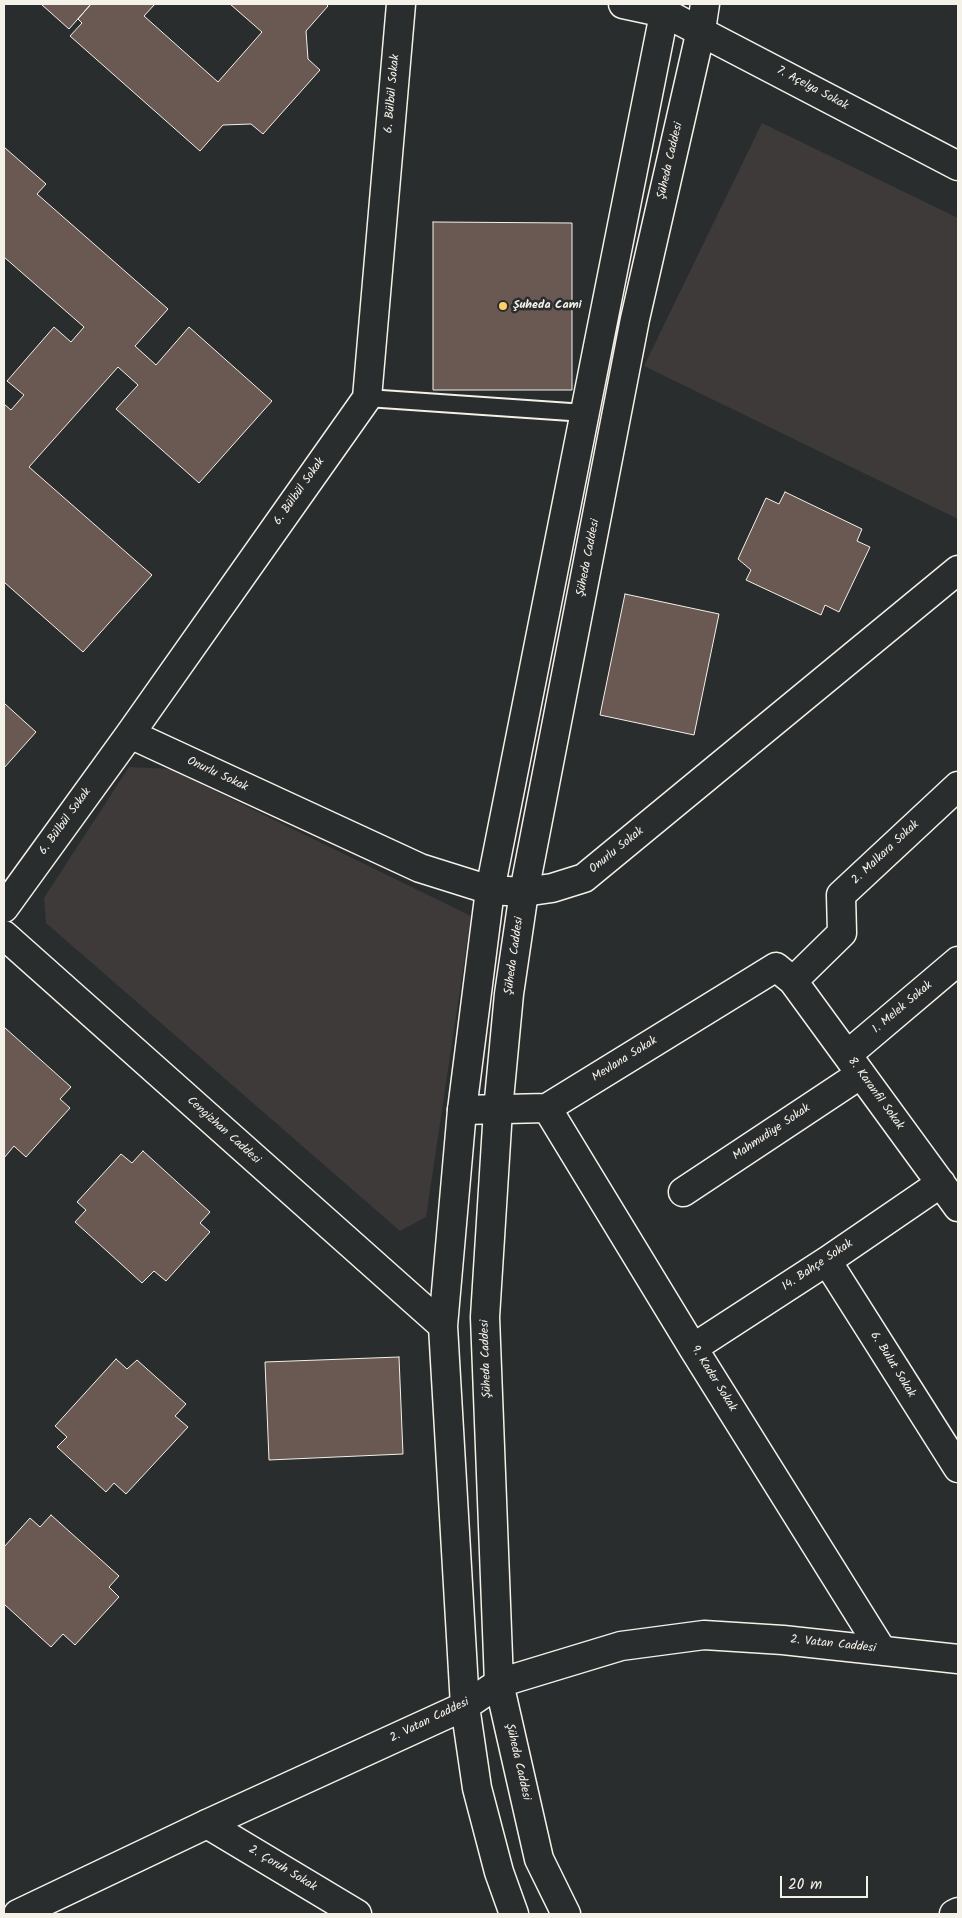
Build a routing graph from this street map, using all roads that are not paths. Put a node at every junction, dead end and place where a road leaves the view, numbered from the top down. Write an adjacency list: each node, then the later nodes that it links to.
1 (401, 4): 7 (main road, 6. Bülbül Sokak)
2 (624, 4): 4 (main road, 7. Açelya Sokak)
3 (705, 4): 5 (main road, Şüheda Caddesi)
4 (666, 8): 5 (main road, 7. Açelya Sokak); 8 (main road)
5 (701, 30): 6 (main road, 7. Açelya Sokak); 13 (main road, Şüheda Caddesi)
6 (958, 166)
7 (367, 398): 8 (lane); 10 (main road, 6. Bülbül Sokak)
8 (585, 413): 12 (main road)
9 (958, 570): 13 (main road, Onurlu Sokak)
10 (130, 734): 12 (main road, Onurlu Sokak); 14 (main road, 6. Bülbül Sokak)
11 (958, 786): 17 (main road, 2. Malkara Sokak)
12 (490, 890): 13 (main road, Onurlu Sokak); 20 (main road)
13 (524, 892): 21 (main road, Şüheda Caddesi)
14 (4, 908)
15 (4, 935): 26 (main road, Cengizhan Caddesi)
16 (958, 961): 18 (main road, 1. Melek Sokak)
17 (784, 974): 18 (main road, 8. Karanfil Sokak); 19 (main road, Mevlana Sokak)
18 (854, 1064): 22 (main road, 8. Karanfil Sokak); 23 (main road, Mahmudiye Sokak)
19 (547, 1108): 21 (main road, Mevlana Sokak); 27 (main road, 9. Kader Sokak)
20 (462, 1110): 21 (main road, Mevlana Sokak); 26 (main road)
21 (498, 1110): 31 (main road, Şüheda Caddesi)
22 (941, 1183): 24 (main road, 8. Karanfil Sokak); 25 (main road, 14. Bahçe Sokak)
23 (683, 1192)
24 (958, 1207)
25 (827, 1261): 27 (main road, 14. Bahçe Sokak); 28 (main road, 6. Bulut Sokak)
26 (443, 1326): 32 (main road)
27 (693, 1348): 29 (main road, 9. Kader Sokak)
28 (958, 1468)
29 (881, 1649): 30 (main road, 2. Vatan Caddesi); 31 (main road, 2. Vatan Caddesi)
30 (958, 1659)
31 (499, 1683): 32 (main road, 2. Vatan Caddesi); 38 (main road, Şüheda Caddesi)
32 (466, 1706): 33 (main road, 2. Vatan Caddesi); 37 (main road)
33 (207, 1824): 35 (main road, 2. Vatan Caddesi); 36 (main road, 2. Çoruh Sokak)
34 (958, 1912): 39 (main road)
35 (18, 1914)
36 (357, 1914)
37 (514, 1914)
38 (566, 1914)
39 (954, 1914)

